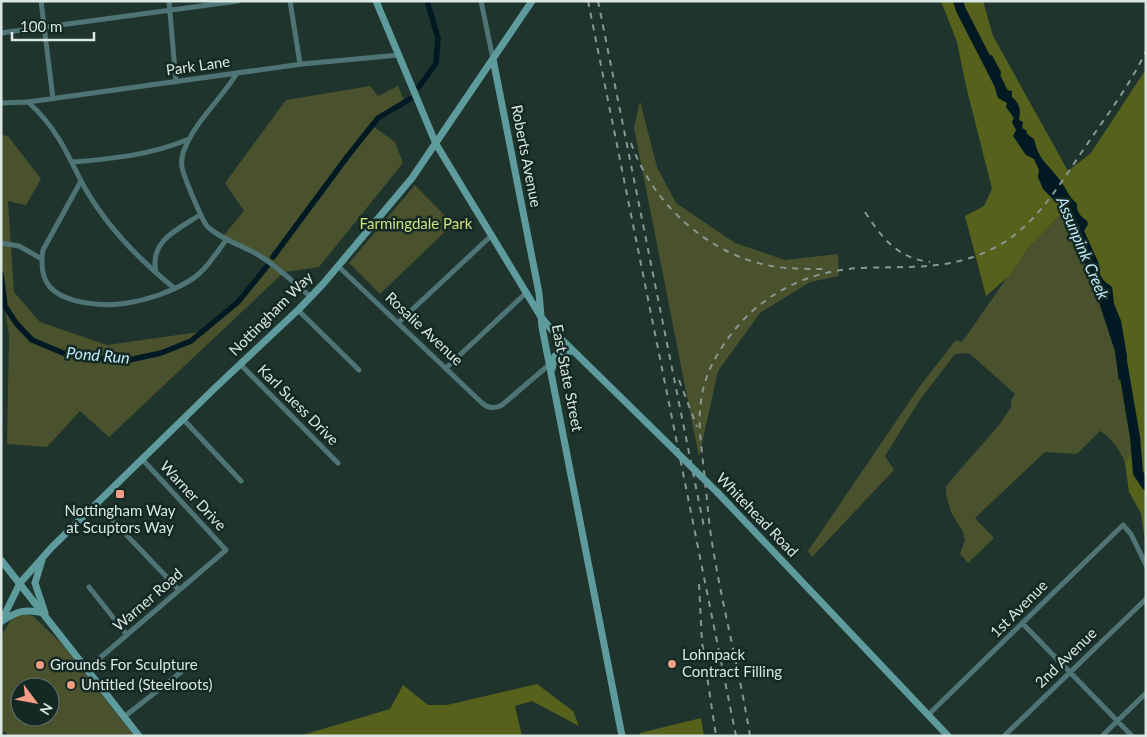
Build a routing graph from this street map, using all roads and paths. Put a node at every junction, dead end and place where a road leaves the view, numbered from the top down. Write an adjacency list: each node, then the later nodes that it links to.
1 (40, 1): 9 (street)
2 (169, 1): 8 (street)
3 (238, 1): 8 (street)
4 (290, 1): 13 (street)
5 (376, 1): 11 (street, East State Street)
6 (481, 1): 12 (street, Roberts Avenue)
7 (532, 1): 12 (street, Nottingham Way)
8 (169, 10): 9 (street); 15 (street)
9 (44, 27): 10 (street); 16 (street)
10 (1, 33)
11 (399, 56): 13 (street, Park Lane); 20 (street, East State Street)
12 (493, 59): 20 (street, Nottingham Way); 34 (street, Roberts Avenue)
13 (300, 64): 14 (street, Park Lane)
14 (237, 73): 15 (street, Park Lane); 19 (street)
15 (176, 82): 16 (street, Park Lane)
16 (53, 99): 17 (street, Park Lane)
17 (28, 102): 18 (street, Park Lane); 21 (street)
18 (1, 103)
19 (189, 138): 21 (street); 23 (street)
20 (436, 144): 24 (street, East State Street); 28 (street, Nottingham Way)
21 (72, 162): 22 (street)
22 (82, 181): 27 (street); 29 (street)
23 (200, 215): 25 (street); 29 (street)
24 (492, 235): 31 (street, East State Street); 35 (street)
25 (228, 238): 30 (street); 32 (street)
26 (1, 242): 27 (street)
27 (42, 259): 30 (street)
28 (338, 266): 32 (street, Nottingham Way); 35 (street, Rosalie Avenue)
29 (156, 273): 30 (street)
30 (174, 288)
31 (526, 292): 34 (street, East State Street); 38 (street)
32 (311, 297): 33 (street, Nottingham Way)
33 (298, 310): 37 (street, Nottingham Way); 40 (street)
34 (541, 317): 36 (street, Whitehead Road); 39 (street, East State Street)
35 (398, 323): 38 (street, Rosalie Avenue)
36 (574, 351): 39 (street); 62 (street, Whitehead Road, bridge)
37 (240, 364): 41 (street, Nottingham Way); 43 (street, Karl Suess Drive)
38 (446, 368): 39 (street, Rosalie Avenue)
39 (550, 368): 66 (street, East State Street)
40 (359, 370)
41 (183, 420): 42 (street, Nottingham Way); 44 (street)
42 (142, 459): 45 (street, Nottingham Way); 46 (street, Warner Drive)
43 (338, 463)
44 (241, 481)
45 (97, 504): 47 (street, Nottingham Way); 52 (street)
46 (226, 550): 52 (street, Warner Road)
47 (42, 558): 50 (street, Nottingham Way); 54 (street)
48 (1, 560): 50 (street)
49 (1146, 565): 56 (street, 1st Avenue)
50 (20, 583): 54 (street); 55 (street, Nottingham Way)
51 (88, 587): 57 (street)
52 (179, 590): 57 (street, Warner Road)
53 (1146, 599): 60 (street, 2nd Avenue)
54 (44, 613): 55 (street); 58 (street)
55 (1, 622)
56 (1022, 623): 60 (street); 62 (street, 1st Avenue)
57 (127, 635): 58 (street, Warner Road)
58 (87, 669): 63 (street)
59 (181, 672): 63 (street)
60 (1070, 672): 64 (street); 68 (street, 2nd Avenue)
61 (1146, 693): 64 (street)
62 (928, 715): 67 (street, Whitehead Road)
63 (124, 717): 65 (street)
64 (1117, 721): 69 (street); 70 (street)
65 (139, 736)
66 (622, 736)
67 (948, 736)
68 (1004, 736)
69 (1102, 736)
70 (1132, 736)

